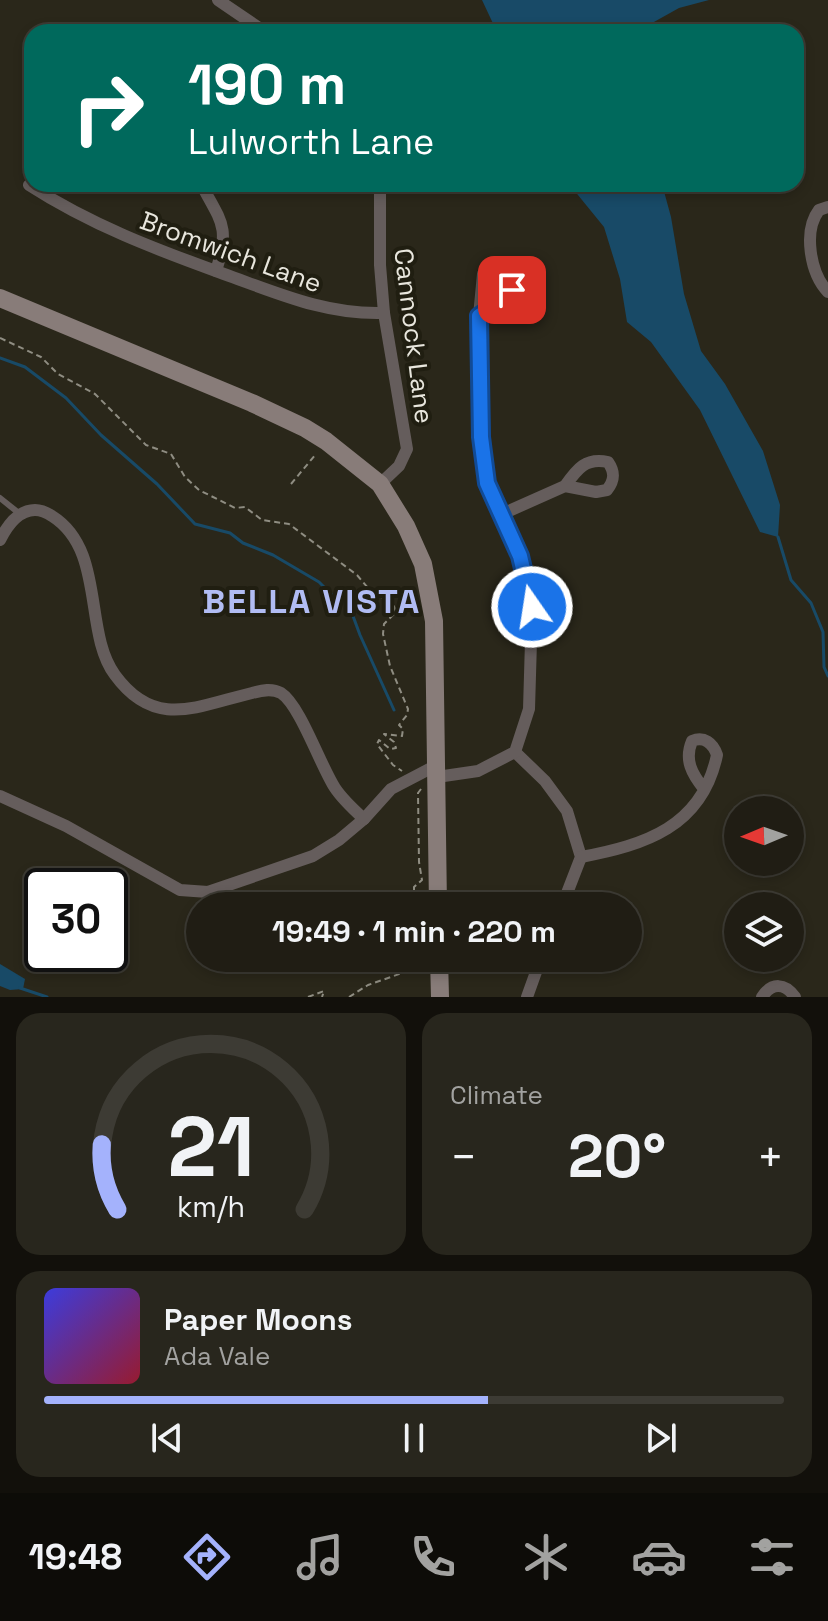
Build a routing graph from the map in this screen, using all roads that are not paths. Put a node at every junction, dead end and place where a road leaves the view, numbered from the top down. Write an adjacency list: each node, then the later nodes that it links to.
1 (218, 0): 2 (street)
2 (253, 24)
3 (40, 192): 8 (street, Bromwich Lane)
4 (205, 192): 8 (street)
5 (380, 192): 11 (street, Cannock Lane)
6 (828, 207): 7 (street)
7 (822, 262): 9 (street)
8 (216, 271): 11 (street, Bromwich Lane)
9 (828, 292)
10 (0, 298): 13 (main road)
11 (384, 313): 13 (street, Cannock Lane)
12 (479, 316): 17 (street)
13 (380, 484): 20 (main road)
14 (565, 486): 17 (street)
15 (0, 498): 16 (lane)
16 (20, 514): 18 (street); 23 (street)
17 (500, 515): 19 (street)
18 (0, 540)
19 (515, 752): 20 (street); 24 (street)
20 (434, 774): 23 (street); 25 (main road)
21 (704, 789): 24 (street)
22 (0, 796): 23 (street)
23 (364, 819)
24 (581, 857): 26 (street)
25 (438, 892)
26 (567, 892)
27 (439, 972): 29 (main road)
28 (536, 972): 30 (street)
29 (440, 997)
30 (527, 997)
31 (762, 997): 32 (street)
32 (795, 997)

